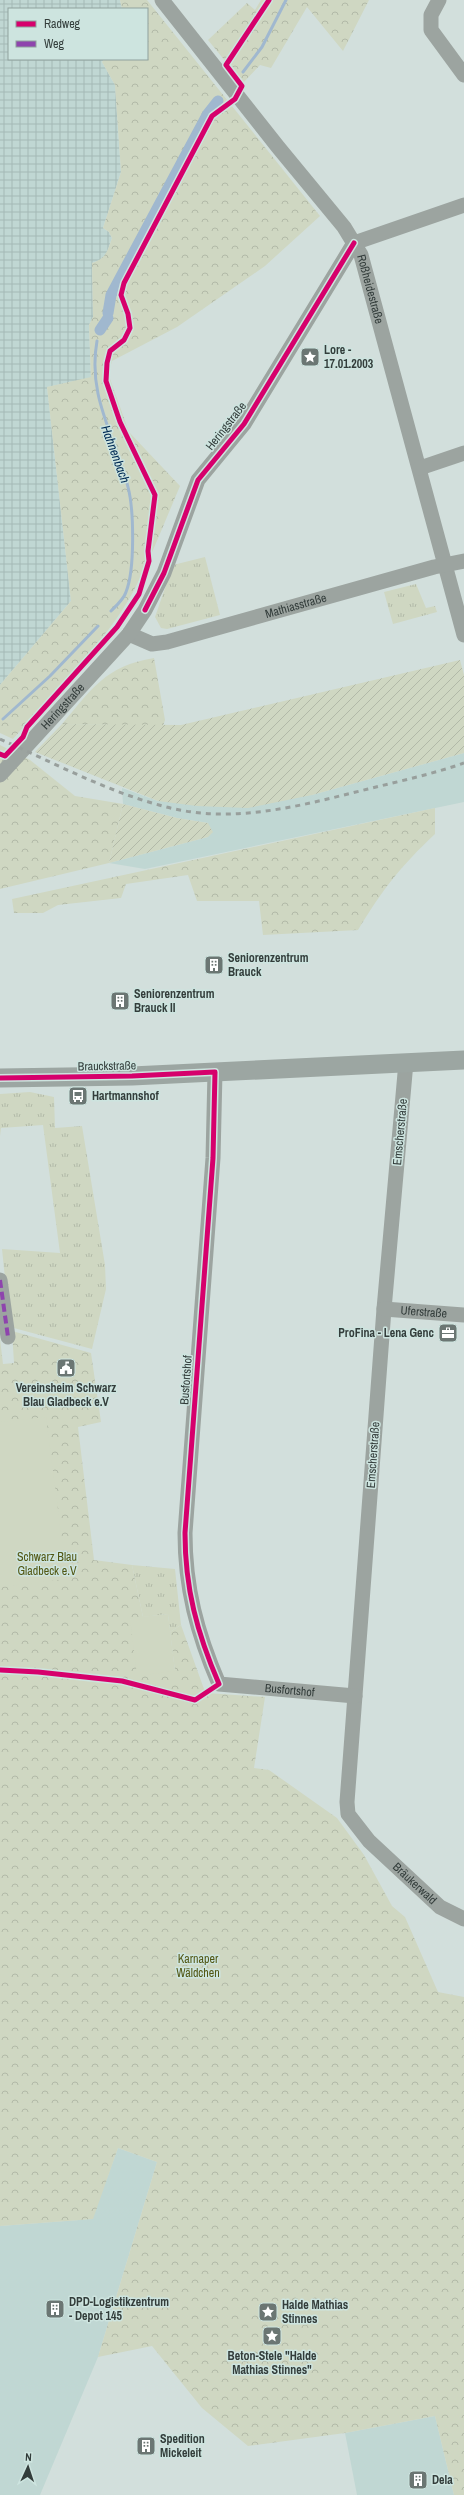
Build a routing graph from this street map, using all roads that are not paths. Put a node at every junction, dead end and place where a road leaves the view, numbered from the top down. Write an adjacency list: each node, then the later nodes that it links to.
1 (162, 0): 5 (street, Roßheidestraße)
2 (439, 0): 3 (street)
3 (464, 75)
4 (464, 205): 5 (street)
5 (354, 243): 7 (street, Roßheidestraße); 10 (street, Heringstraße)
6 (464, 453): 7 (street)
7 (420, 468): 9 (street, Roßheidestraße)
8 (464, 561): 9 (street, Mathiasstraße)
9 (446, 564): 10 (street, Mathiasstraße); 11 (street, Roßheidestraße)
10 (129, 634): 12 (street, Heringstraße)
11 (464, 635)
12 (0, 775)
13 (464, 1060): 14 (main road, Brauckstraße)
14 (406, 1062): 15 (main road, Brauckstraße); 18 (street, Emscherstraße)
15 (215, 1072): 16 (main road, Brauckstraße); 21 (street, Busfortshof)
16 (0, 1078)
17 (0, 1280): 20 (street)
18 (384, 1309): 19 (street, Uferstraße); 21 (street, Emscherstraße)
19 (464, 1315)
20 (8, 1337)
21 (355, 1696): 22 (street, Emscherstraße)
22 (369, 1841): 23 (street, Bräukerwald)
23 (464, 1919)

